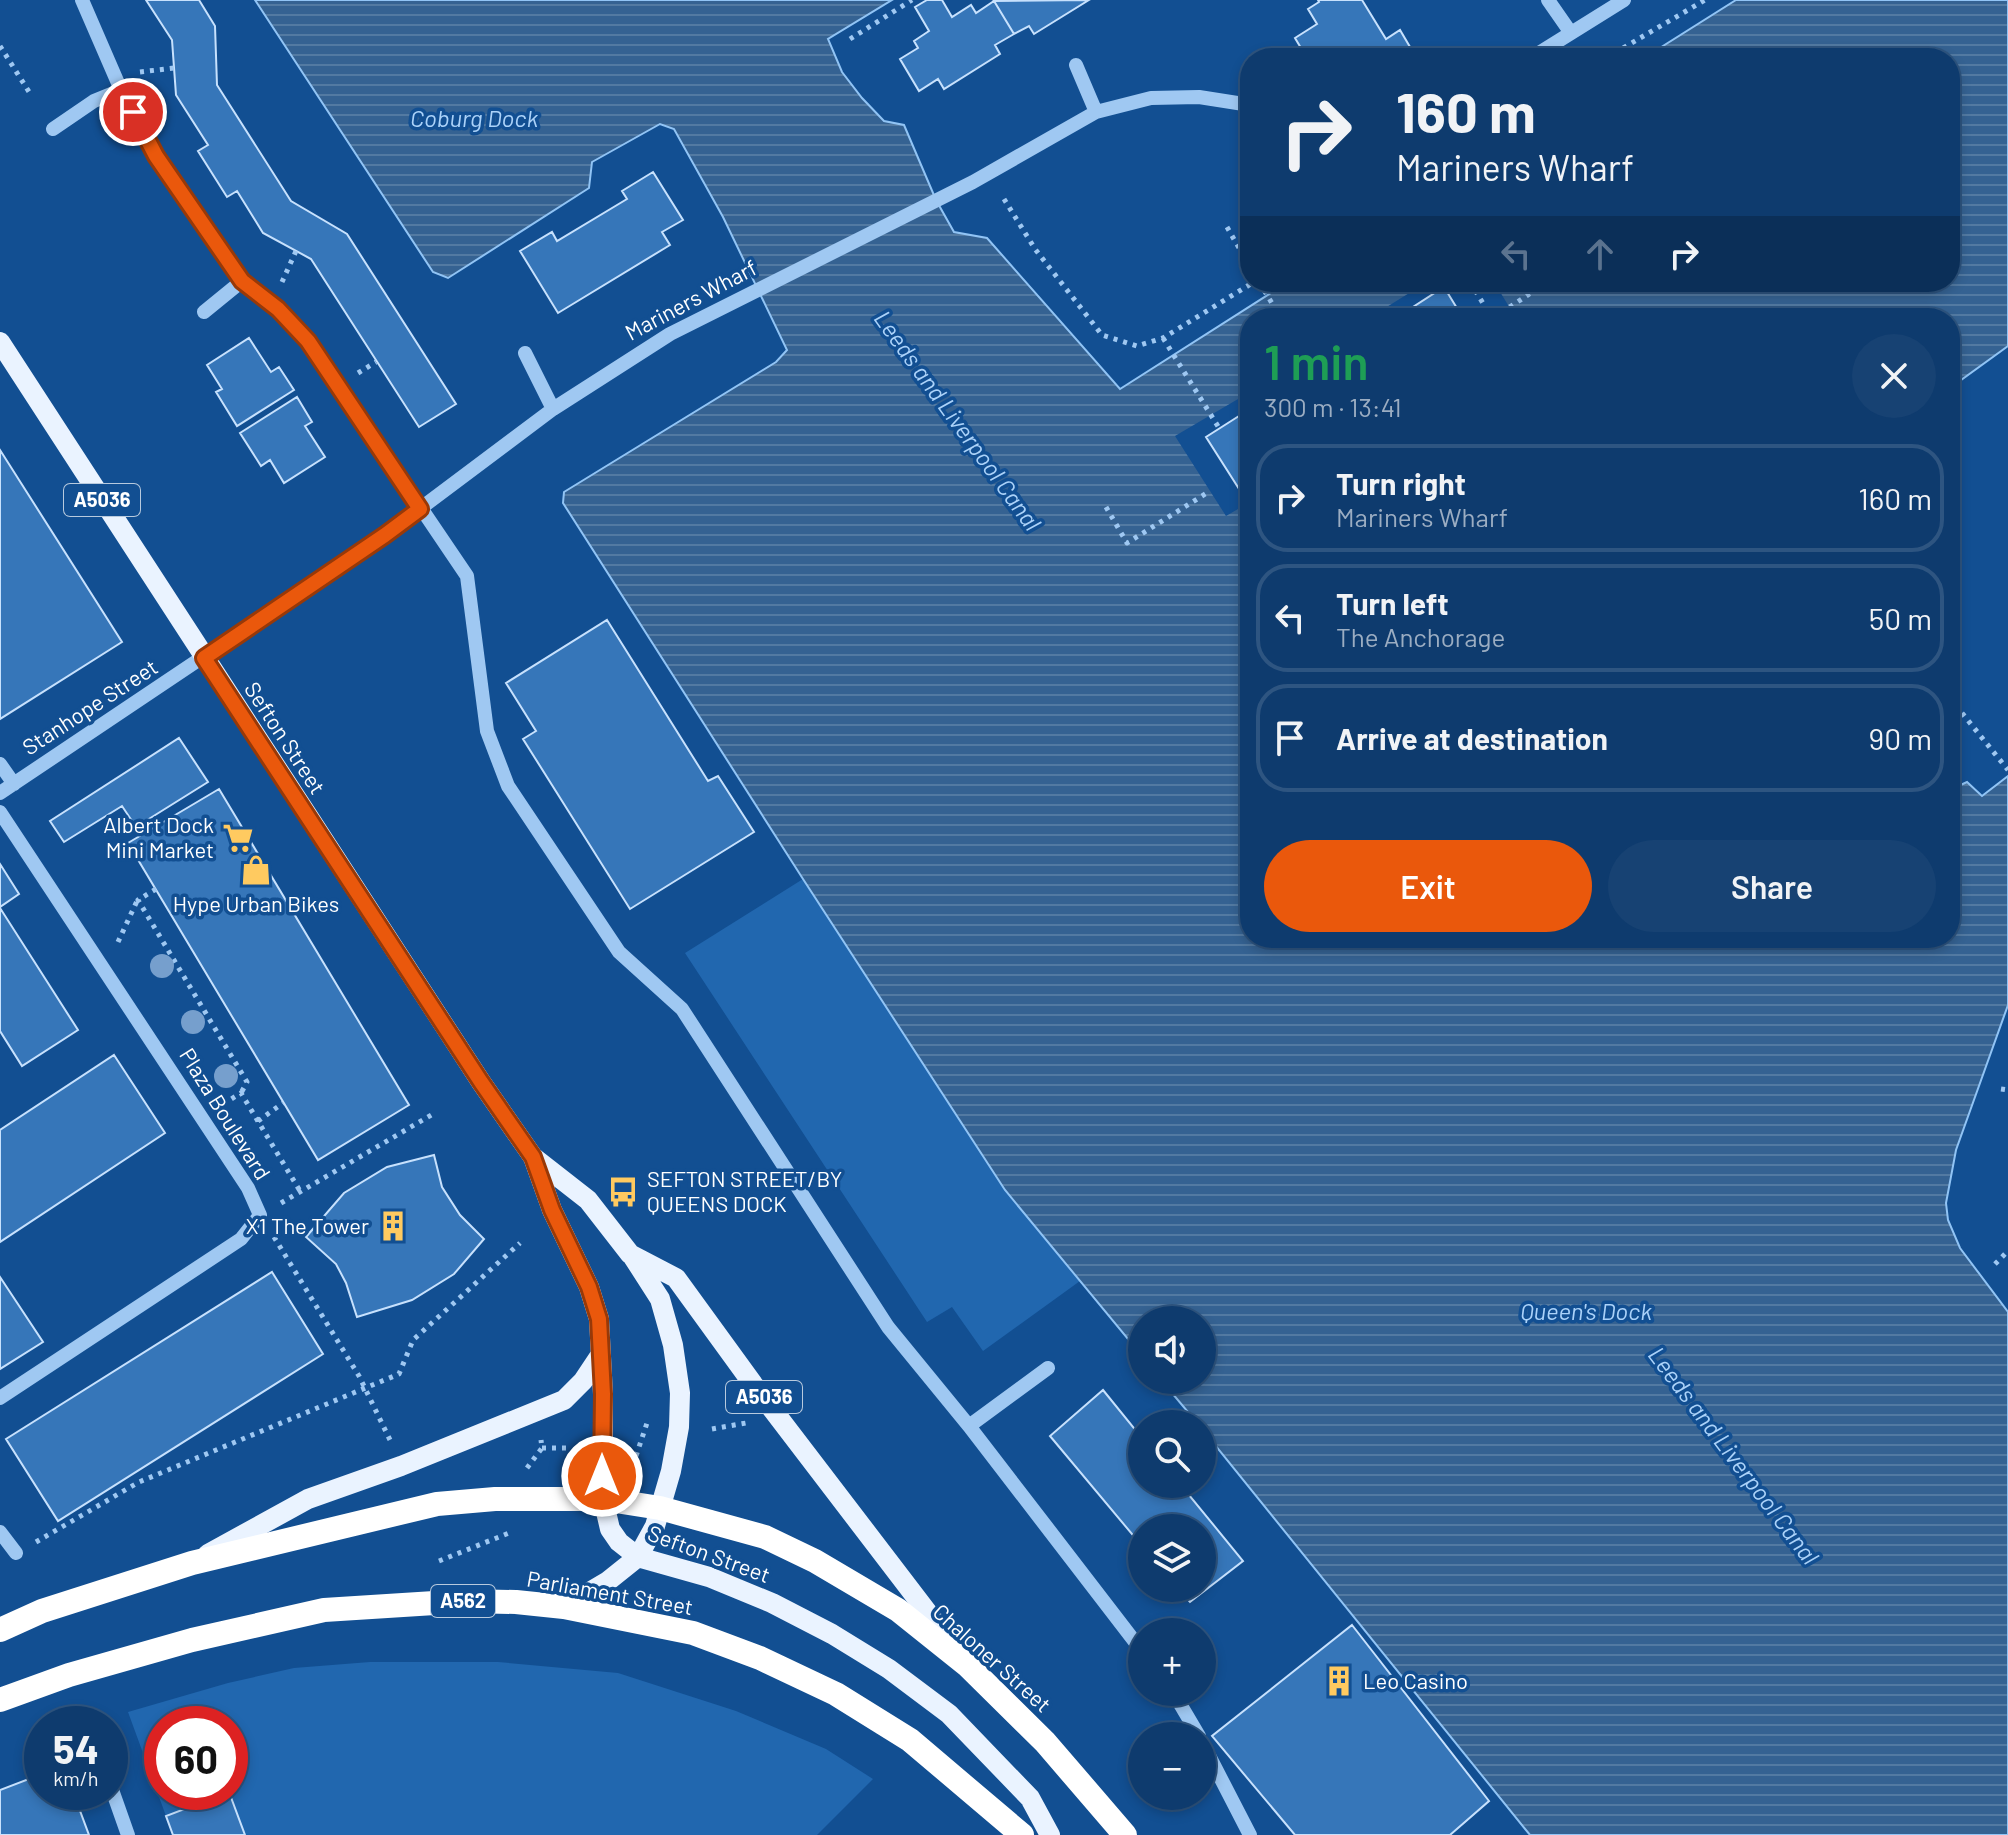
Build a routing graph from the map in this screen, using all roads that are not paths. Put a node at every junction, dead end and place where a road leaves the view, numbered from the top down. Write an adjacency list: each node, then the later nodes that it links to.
1 (82, 0): 7 (street)
2 (1548, 0): 4 (street)
3 (1624, 0): 4 (street)
4 (1571, 33): 5 (street)
5 (1547, 48)
6 (1076, 65): 9 (street)
7 (121, 90): 10 (street); 11 (street)
8 (1240, 103): 9 (street, Mariners Wharf)
9 (1096, 112): 15 (street, Mariners Wharf)
10 (53, 129)
11 (242, 281): 12 (street); 16 (street)
12 (204, 312)
13 (0, 342): 17 (main road, Sefton Street / A5036)
14 (525, 353): 15 (street)
15 (553, 409): 16 (street, Mariners Wharf)
16 (420, 509): 17 (street, Mariners Wharf); 27 (street)
17 (204, 658): 19 (street, Stanhope Street); 22 (main road, Sefton Street / A5036)
18 (0, 764): 19 (street)
19 (14, 784): 20 (street, Stanhope Street)
20 (0, 793)
21 (0, 812): 26 (street, Plaza Boulevard)
22 (533, 1157): 23 (main road, Sefton Street / A5036); 24 (main road, Sefton Street / A5036)
23 (630, 1254): 29 (main road, A5036); 37 (main road, Sefton Street / A5036)
24 (601, 1354): 28 (main road, Sefton Street / A5036); 33 (main road)
25 (1048, 1368): 27 (street)
26 (0, 1398)
27 (969, 1426): 36 (street)
28 (603, 1499): 29 (highway); 32 (main road, Sefton Street / A5036); 33 (highway)
29 (660, 1508): 32 (main road, A5036); 37 (highway, Chaloner Street)
30 (0, 1532): 31 (street)
31 (16, 1553)
32 (638, 1557): 34 (main road, A5036); 43 (main road, Sefton Street / A5036)
33 (192, 1563): 35 (highway)
34 (564, 1607): 38 (highway, Parliament Street / A562); 42 (highway, Parliament Street / A562)
35 (0, 1630)
36 (1128, 1633)
37 (968, 1666): 44 (highway, Chaloner Street / A5036)
38 (0, 1700)
39 (1216, 1769): 45 (street)
40 (119, 1810): 41 (street)
41 (128, 1835)
42 (1022, 1835)
43 (1050, 1835)
44 (1125, 1835)
45 (1250, 1835)

